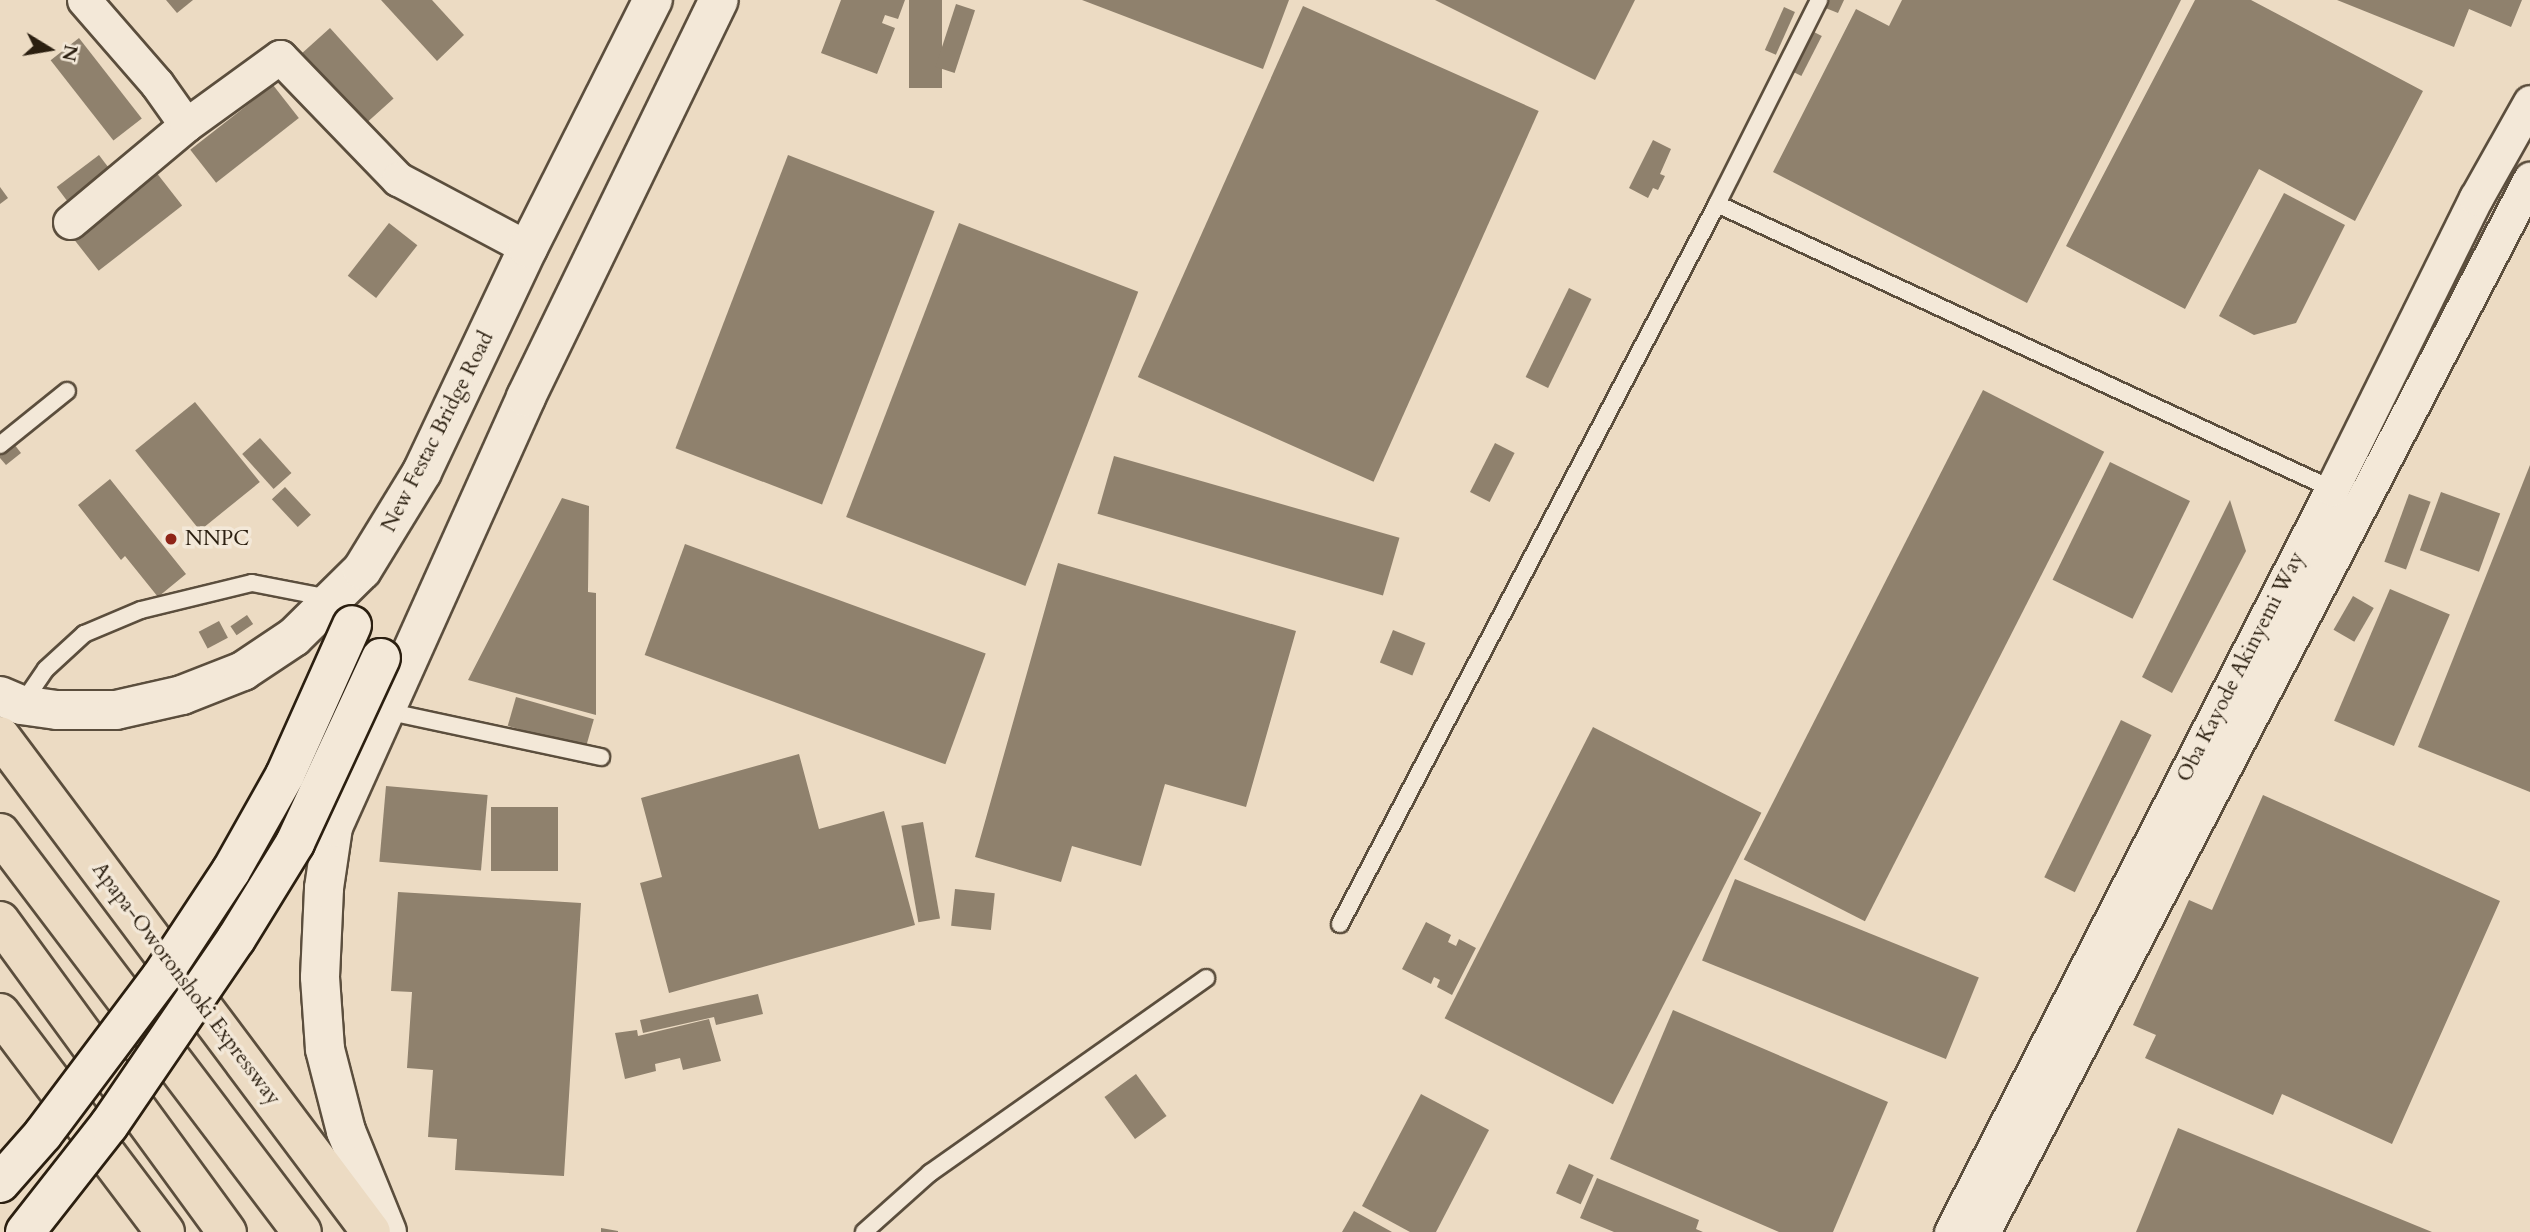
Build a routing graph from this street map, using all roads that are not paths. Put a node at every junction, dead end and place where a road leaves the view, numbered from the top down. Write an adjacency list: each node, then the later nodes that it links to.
1 (84, 0): 7 (street)
2 (719, 0): 5 (main road)
3 (1819, 0): 9 (lane)
4 (650, 7): 11 (main road, New Festac Bridge Road); 15 (main road)
5 (699, 42): 16 (main road); 25 (main road, bridge)
6 (2530, 102): 14 (street, Oba Kayode Akinyemi Way)
7 (186, 125): 10 (street); 11 (street)
8 (2530, 179): 33 (street, Oba Kayode Akinyemi Way)
9 (1717, 204): 14 (lane); 21 (lane)
10 (70, 222)
11 (528, 248): 15 (main road, New Festac Bridge Road)
12 (66, 391): 13 (lane)
13 (0, 445)
14 (2332, 489): 32 (street, Oba Kayode Akinyemi Way)
15 (344, 612): 17 (main road, New Festac Bridge Road); 17 (lane); 24 (main road, bridge)
16 (383, 710): 18 (lane); 30 (main road)
17 (7, 712): 29 (main road, Apapa-Oworonshoki Expressway)
18 (601, 757)
19 (0, 834): 28 (main road)
20 (0, 921): 27 (main road)
21 (1340, 925)
22 (1206, 978): 31 (lane)
23 (0, 1013): 26 (main road)
24 (0, 1183)
25 (25, 1232)
26 (164, 1232)
27 (227, 1232)
28 (302, 1232)
29 (371, 1232)
30 (387, 1232)
31 (864, 1232)
32 (1951, 1232)
33 (1983, 1232)

